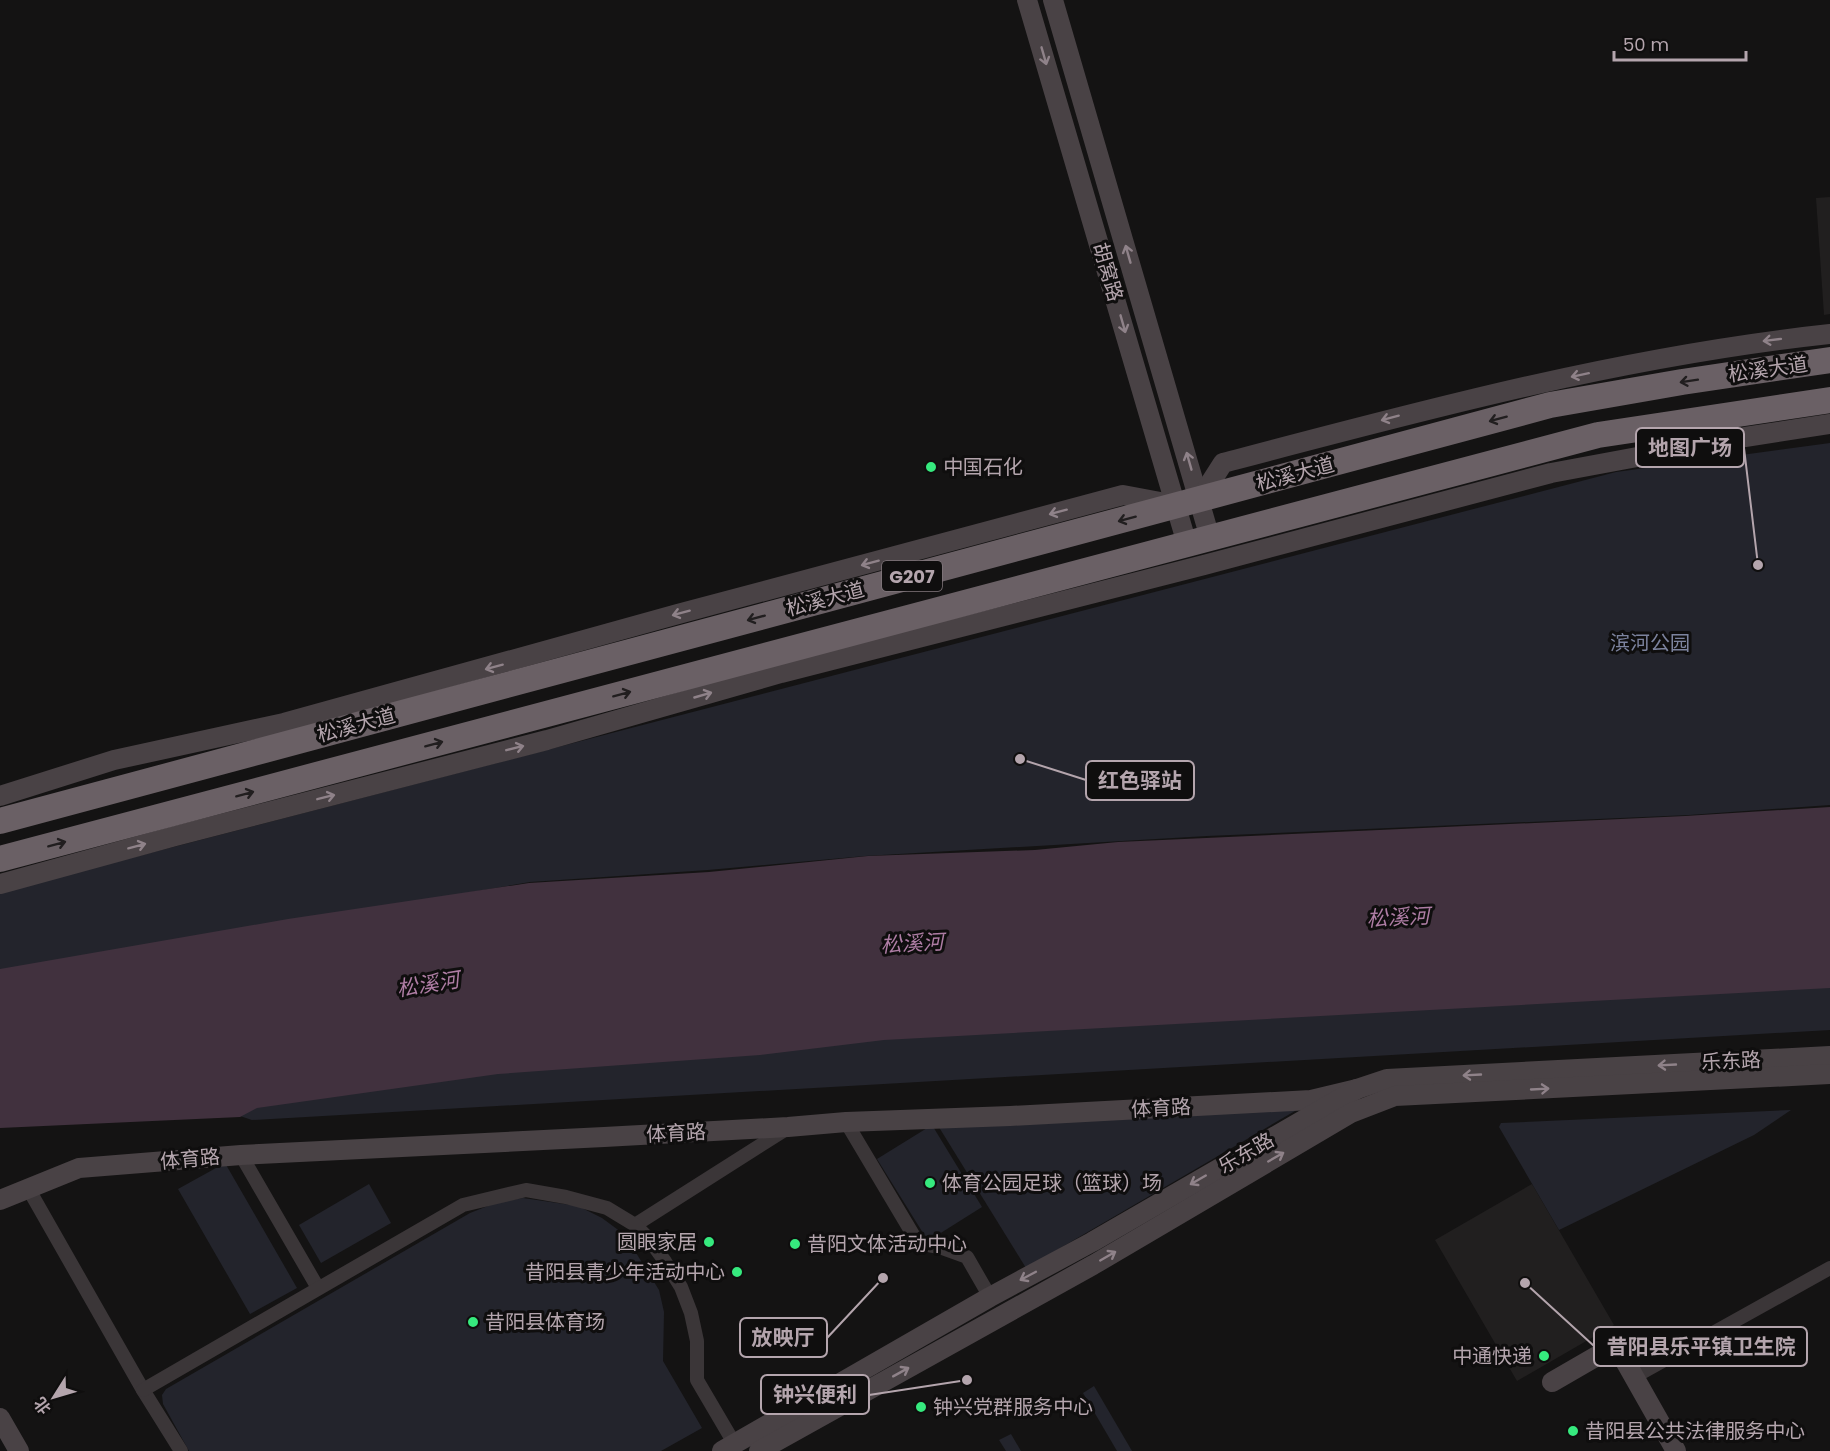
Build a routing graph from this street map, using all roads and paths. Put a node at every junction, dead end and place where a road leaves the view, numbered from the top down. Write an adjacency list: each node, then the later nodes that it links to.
1 (1028, 0): 7 (main road, 胡窝路, one-way to 7)
2 (1053, 0): 7 (main road, 胡窝路, one-way to 2)
3 (1830, 334): 7 (main road, one-way to 7)
4 (1830, 360): 7 (highway, 松溪大道 / G207, one-way to 7)
5 (1830, 400): 8 (highway, 松溪大道 / G207)
6 (1830, 424): 9 (main road)
7 (1188, 502): 8 (main road, 胡窝路); 10 (main road, one-way to 10); 11 (highway, 松溪大道 / G207, one-way to 11)
8 (1199, 541): 9 (highway, 松溪大道 / G207)
9 (778, 664): 12 (highway, 松溪大道 / G207, one-way to 9); 13 (main road, one-way to 9)
10 (0, 796)
11 (0, 821)
12 (0, 859)
13 (0, 884)
14 (1830, 1056): 16 (main road, 乐东路, one-way to 16)
15 (1830, 1074): 33 (main road, 乐东路, one-way to 15)
16 (1357, 1089): 17 (main road, 体育路); 25 (main road, 乐东路, one-way to 25)
17 (846, 1122): 18 (main road, 体育路); 25 (street)
18 (788, 1127): 19 (main road, 体育路); 22 (street)
19 (241, 1155): 20 (main road, 体育路); 24 (street)
20 (28, 1188): 21 (main road, 体育路); 28 (street)
21 (0, 1200)
22 (635, 1225): 24 (street); 30 (street)
23 (1830, 1268): 26 (street)
24 (318, 1288): 28 (street)
25 (990, 1297): 30 (main road, 乐东路)
26 (1634, 1377): 27 (main road); 34 (main road)
27 (1552, 1382)
28 (143, 1390): 32 (street)
29 (0, 1418): 31 (main road)
30 (728, 1447)
31 (19, 1451)
32 (181, 1451)
33 (759, 1451)
34 (1676, 1451)

